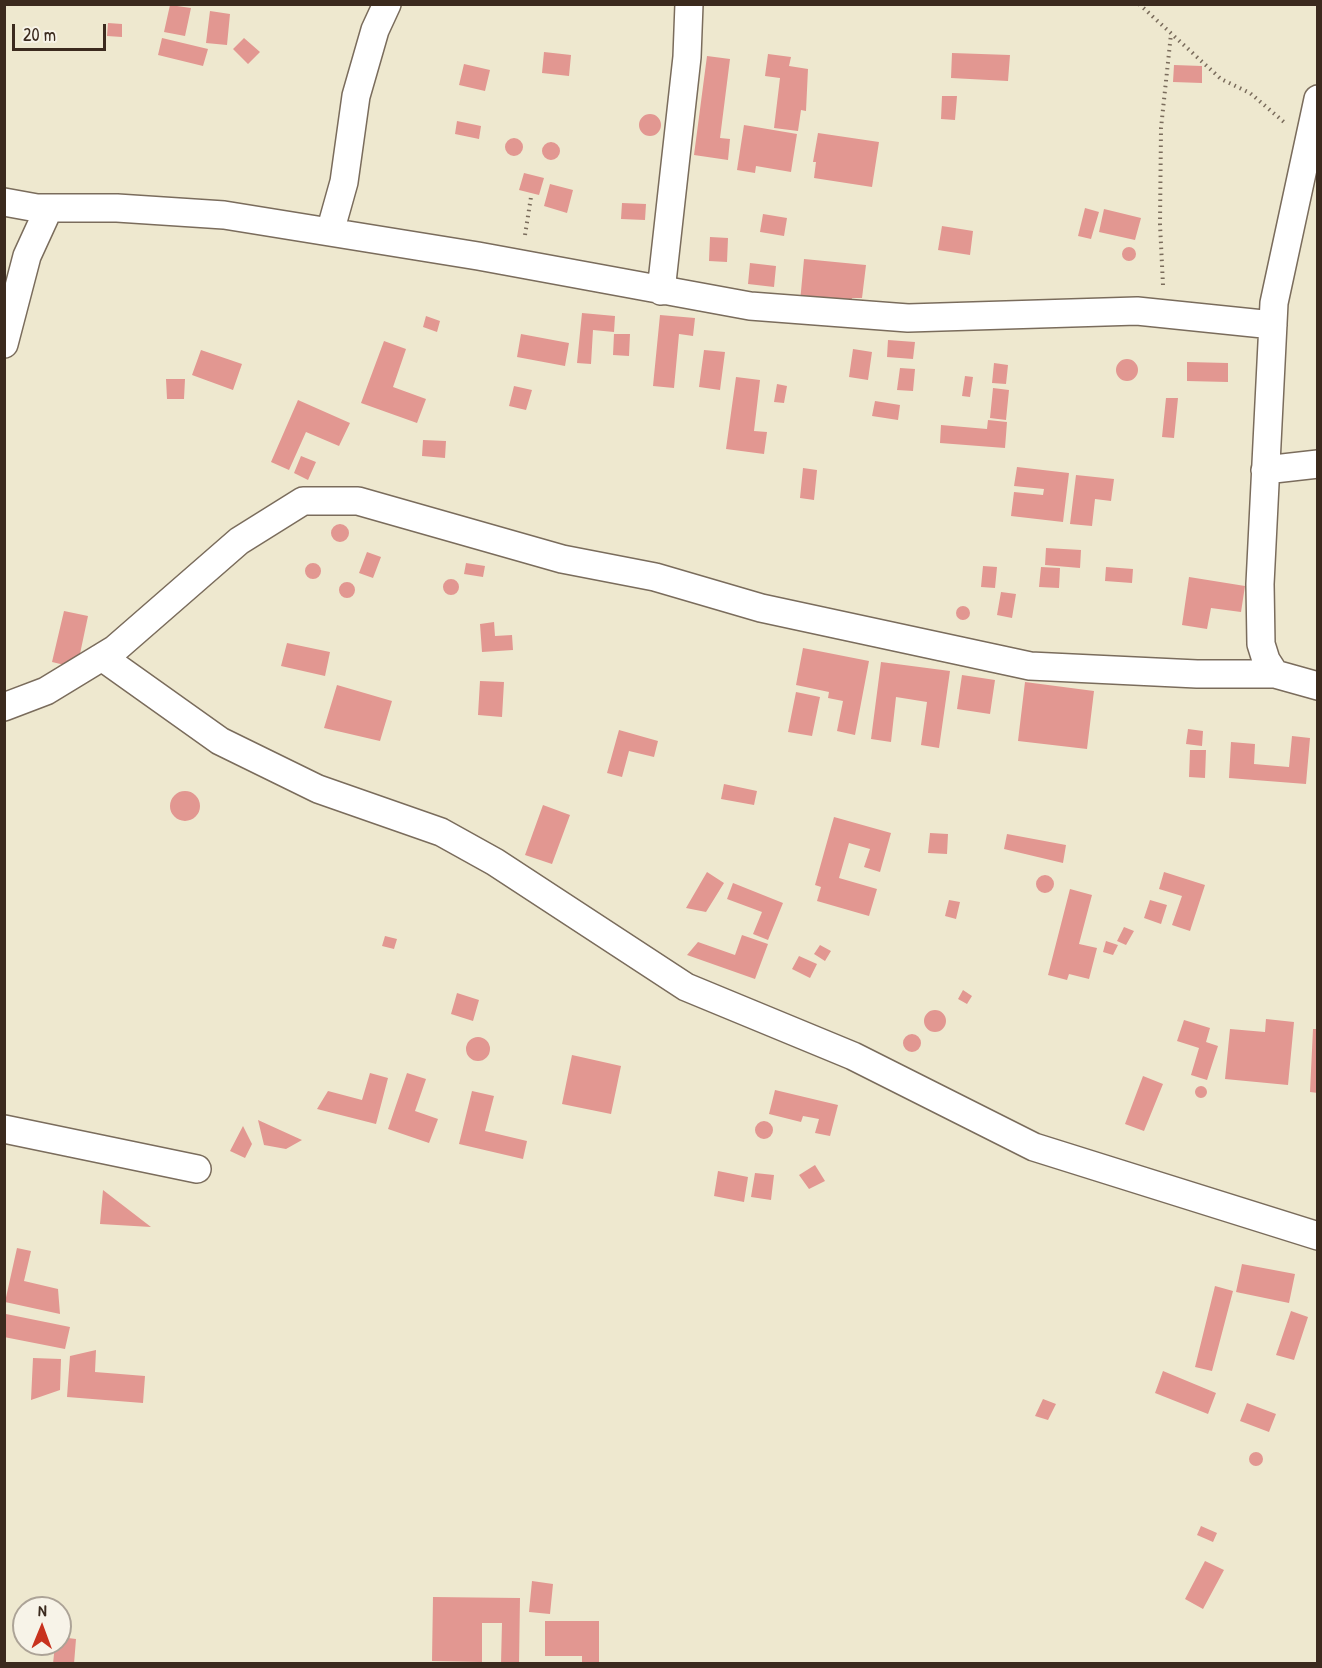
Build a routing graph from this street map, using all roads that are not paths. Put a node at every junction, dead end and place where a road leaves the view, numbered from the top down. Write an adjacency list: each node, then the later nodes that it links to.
1 (387, 4): 6 (street)
2 (689, 4): 7 (street)
3 (1317, 99): 8 (street)
4 (4, 202): 5 (street)
5 (49, 208): 6 (street); 9 (street)
6 (330, 232): 7 (street)
7 (661, 291): 8 (street)
8 (1273, 326): 11 (street)
9 (4, 344)
10 (1317, 464): 11 (street)
11 (1264, 470): 13 (street)
12 (102, 657): 13 (street); 15 (street); 18 (street)
13 (1275, 674): 14 (street)
14 (1317, 687)
15 (4, 707)
16 (4, 1129): 17 (street)
17 (197, 1169)
18 (1317, 1236)

